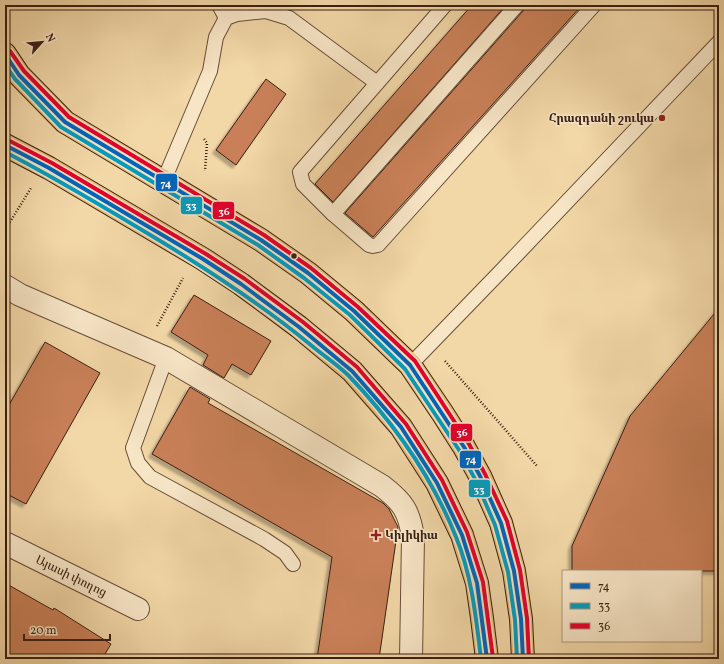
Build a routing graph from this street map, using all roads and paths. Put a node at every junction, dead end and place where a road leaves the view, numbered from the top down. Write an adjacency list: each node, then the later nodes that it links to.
1 (219, 5): 5 (lane)
2 (446, 5): 8 (lane)
3 (517, 5): 12 (lane)
4 (594, 5): 12 (lane)
5 (226, 18): 8 (lane); 10 (lane)
6 (719, 42): 16 (lane)
7 (5, 54): 10 (main road)
8 (377, 83): 12 (lane)
9 (5, 145): 25 (main road)
10 (164, 180): 19 (main road)
11 (34, 184): 13 (path)
12 (333, 214)
13 (5, 230)
14 (183, 277): 17 (path)
15 (5, 286): 17 (street)
16 (430, 344): 19 (lane); 20 (path)
17 (144, 348): 18 (street)
18 (166, 358): 22 (lane); 24 (street)
19 (410, 365): 26 (main road)
20 (537, 466)
21 (5, 543): 23 (street, Այասի փողոց)
22 (293, 564)
23 (138, 609)
24 (411, 659)
25 (487, 659)
26 (523, 659)

